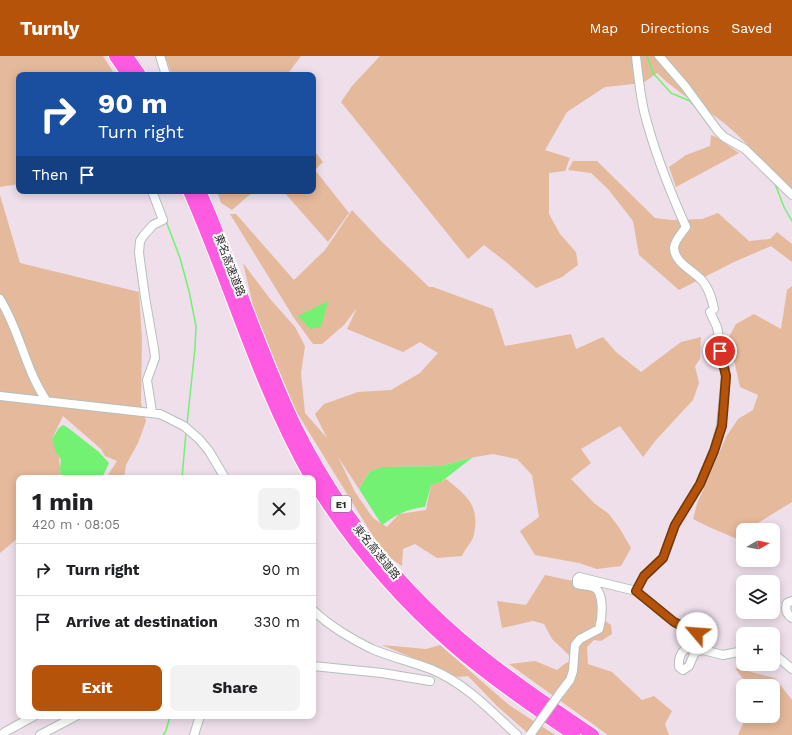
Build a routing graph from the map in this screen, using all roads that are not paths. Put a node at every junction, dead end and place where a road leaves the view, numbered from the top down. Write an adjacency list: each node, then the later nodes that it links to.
1 (115, 56): 6 (highway)
2 (127, 56): 7 (highway)
3 (160, 56): 8 (street)
4 (636, 56): 20 (street)
5 (660, 56): 12 (street)
6 (126, 72)
7 (138, 72)
8 (165, 72)
9 (153, 194): 16 (street)
10 (190, 194): 18 (highway, 東名高速道路)
11 (201, 194): 38 (highway, 東名高速道路 / E1)
12 (792, 195)
13 (0, 299): 15 (street)
14 (0, 396): 15 (street)
15 (46, 400): 16 (street)
16 (152, 412): 17 (street)
17 (223, 475)
18 (309, 475)
19 (316, 486): 37 (highway, 東名高速道路 / E1)
20 (636, 591): 24 (street); 36 (street, bridge)
21 (792, 601): 23 (street)
22 (316, 617): 35 (street)
23 (792, 618)
24 (736, 652)
25 (780, 658): 27 (street)
26 (316, 666): 28 (street)
27 (791, 666)
28 (430, 681)
29 (28, 719): 32 (street)
30 (70, 719): 33 (street)
31 (199, 719): 34 (street)
32 (1, 735)
33 (40, 735)
34 (194, 735)
35 (517, 735)
36 (530, 735)
37 (574, 735)
38 (593, 735)

